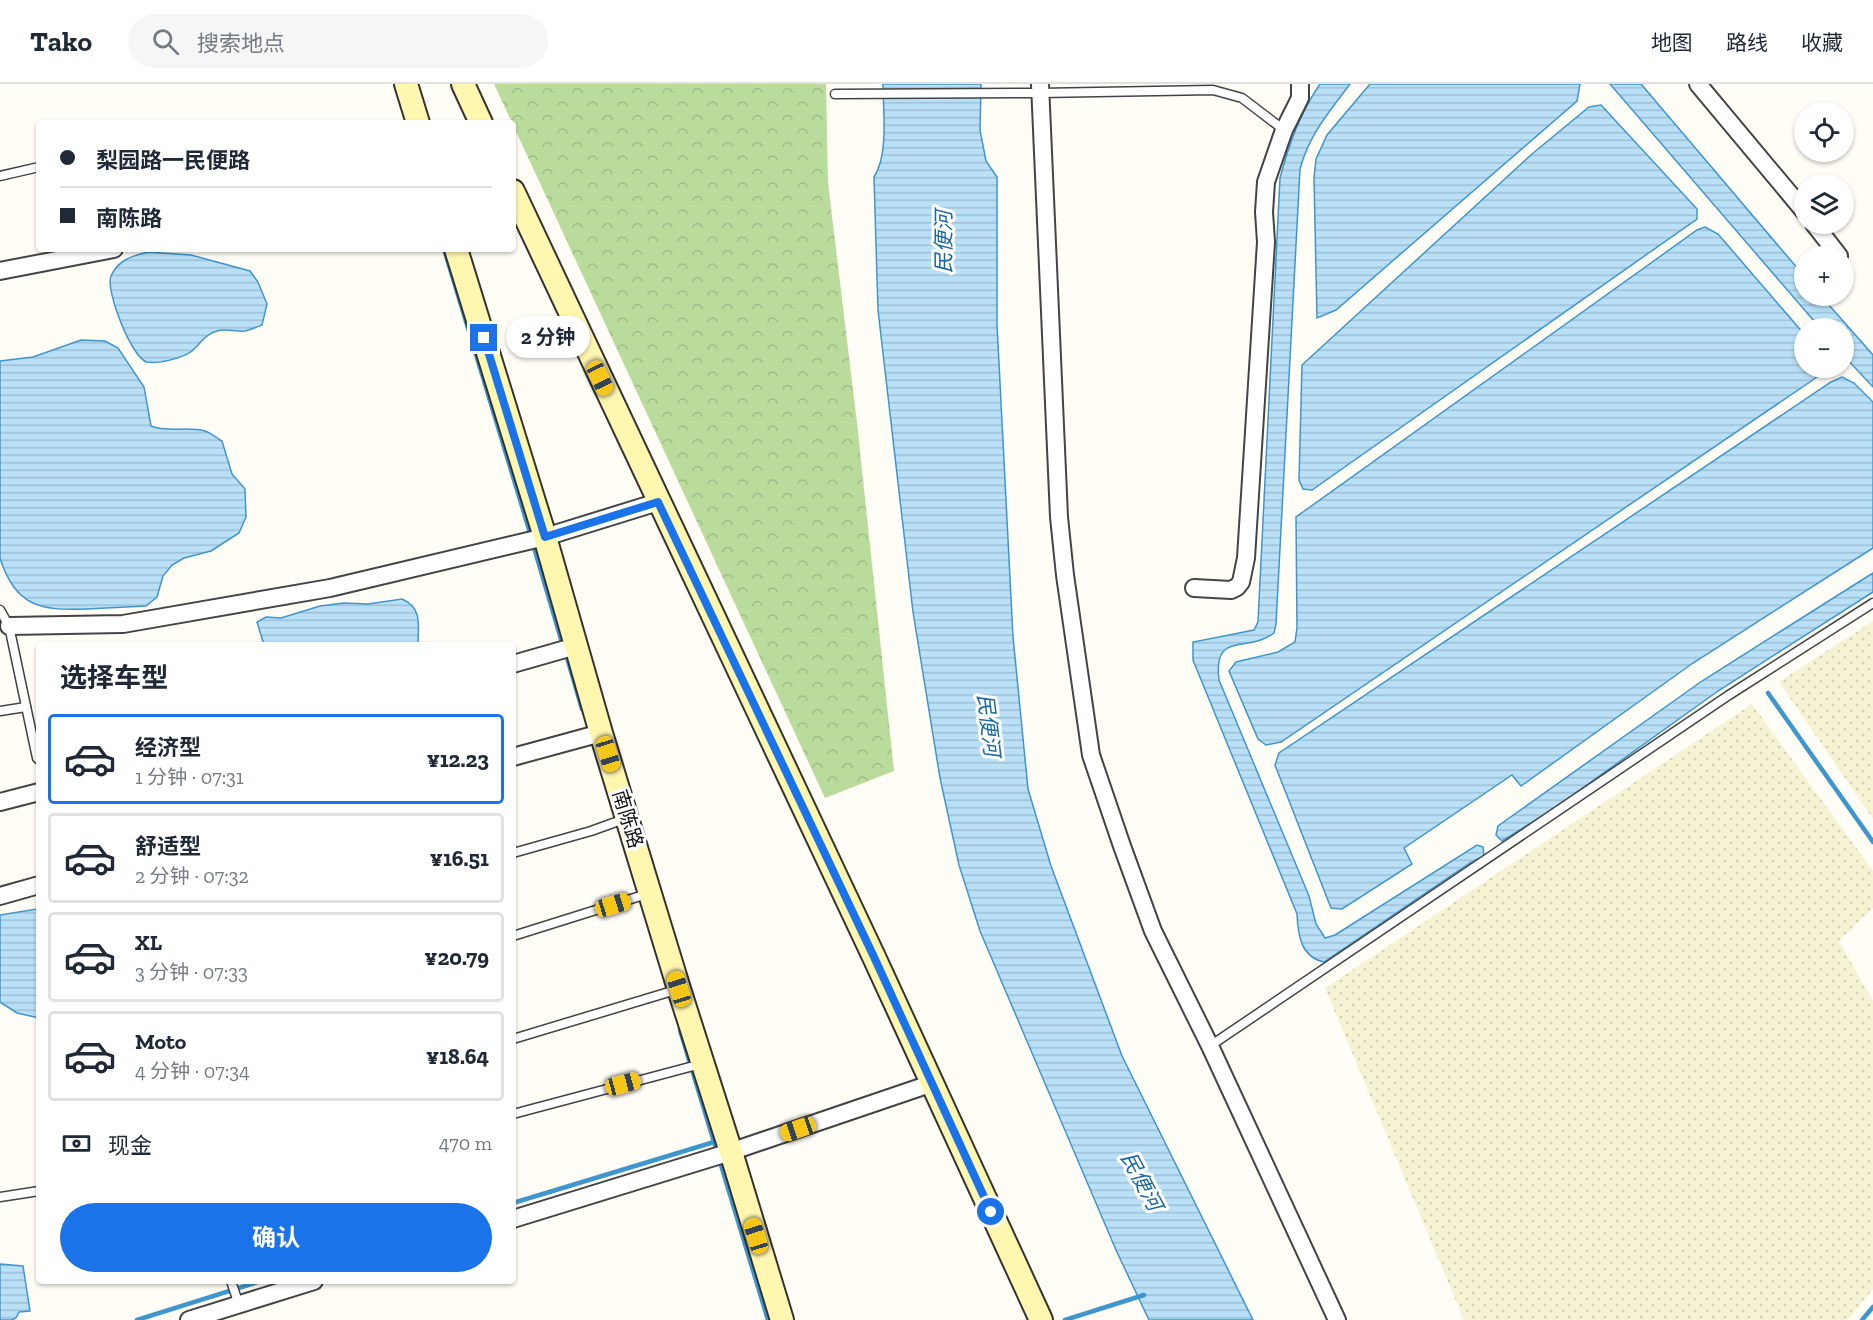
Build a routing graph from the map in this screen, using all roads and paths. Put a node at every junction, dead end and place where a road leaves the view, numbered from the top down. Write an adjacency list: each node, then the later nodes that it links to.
1 (406, 84): 7 (main road)
2 (463, 84): 8 (main road)
3 (1300, 84): 9 (street)
4 (1698, 84): 13 (street)
5 (1040, 89): 6 (lane); 9 (lane); 42 (street)
6 (835, 94)
7 (417, 120)
8 (480, 120)
9 (1284, 130): 21 (street)
10 (36, 168): 11 (lane)
11 (0, 176)
12 (516, 197): 19 (main road)
13 (1794, 200)
14 (1822, 234): 15 (street)
15 (1831, 246)
16 (98, 252): 18 (street)
17 (457, 252): 20 (main road, 南陈路)
18 (0, 271)
19 (658, 502): 20 (street); 44 (main road)
20 (536, 539): 24 (street); 25 (main road, 南陈路)
21 (1194, 588)
22 (1873, 603): 42 (lane)
23 (0, 610): 24 (lane)
24 (9, 626): 27 (lane)
25 (568, 649): 26 (street); 29 (main road, 南陈路)
26 (516, 663)
27 (26, 707): 28 (lane); 30 (lane)
28 (0, 711)
29 (594, 735): 31 (street); 34 (main road, 南陈路)
30 (36, 753)
31 (516, 756)
32 (36, 793): 33 (street)
33 (0, 802)
34 (620, 821): 35 (lane); 38 (main road, 南陈路)
35 (516, 852)
36 (36, 886): 37 (street)
37 (0, 896)
38 (643, 896): 39 (lane); 40 (main road, 南陈路)
39 (516, 935)
40 (672, 991): 41 (lane); 43 (main road, 南陈路)
41 (516, 1038)
42 (1210, 1046): 56 (street)
43 (695, 1065): 45 (lane); 46 (main road, 南陈路)
44 (930, 1083): 46 (street); 55 (main road)
45 (516, 1113)
46 (722, 1154): 49 (street); 54 (main road, 南陈路)
47 (36, 1191): 48 (lane)
48 (0, 1197)
49 (516, 1218)
50 (232, 1284): 52 (lane)
51 (303, 1284): 52 (street)
52 (237, 1300): 53 (street)
53 (189, 1320)
54 (782, 1320)
55 (1041, 1320)
56 (1337, 1320)

